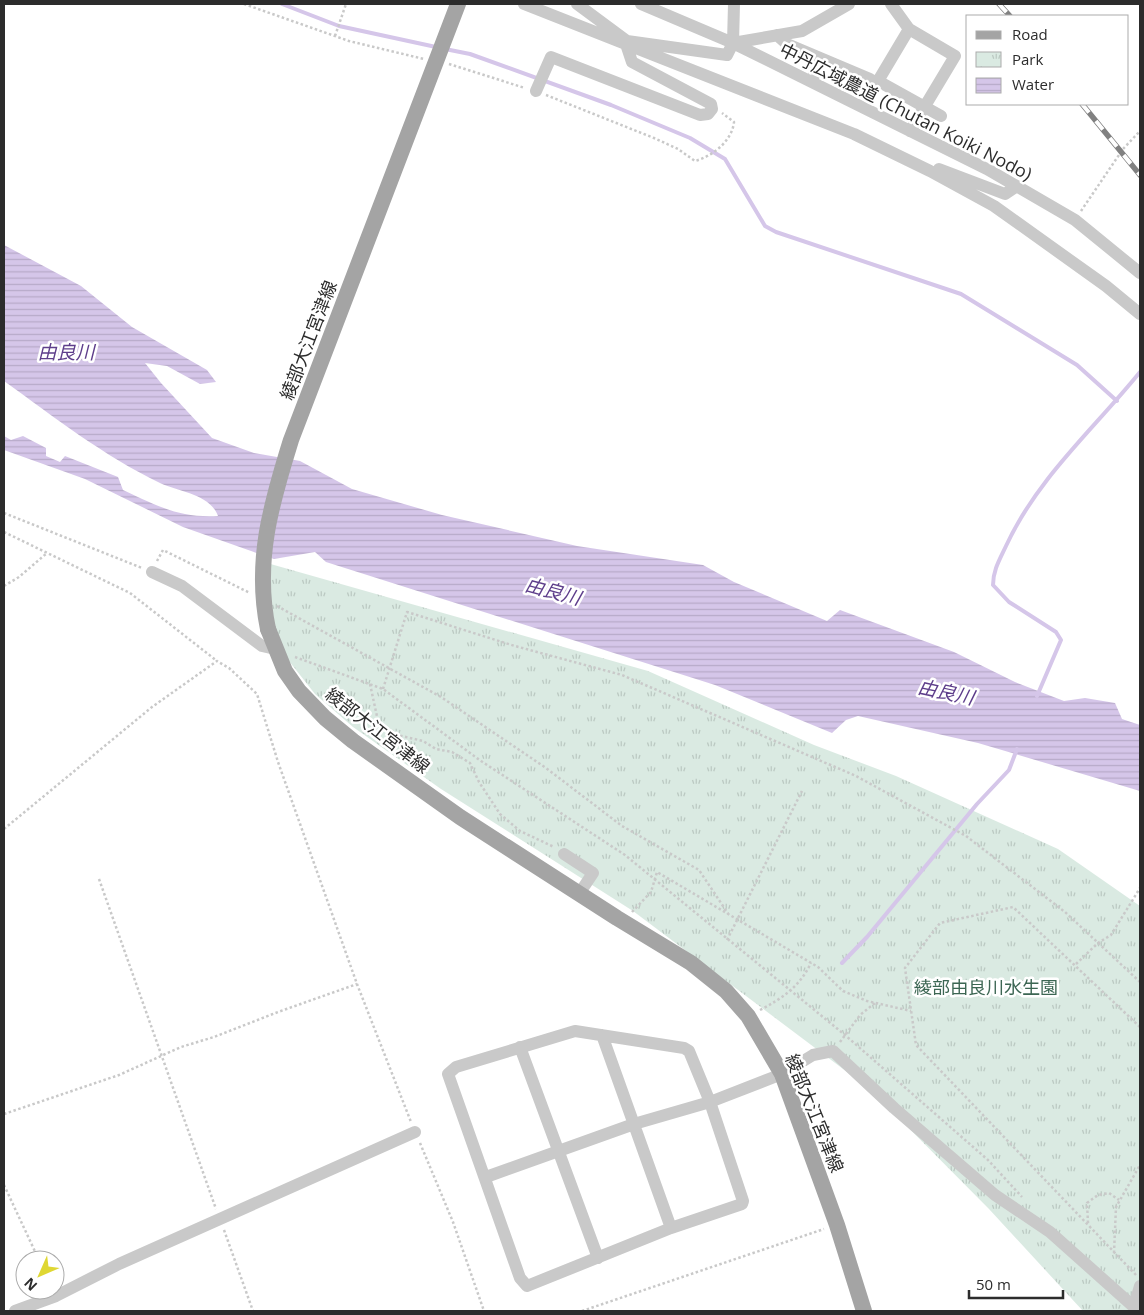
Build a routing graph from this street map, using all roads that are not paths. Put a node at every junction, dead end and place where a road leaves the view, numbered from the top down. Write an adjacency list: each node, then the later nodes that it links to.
1 (458, 4): 24 (main road, 綾部大江宮津線, bridge)
2 (524, 4): 11 (street)
3 (577, 4): 11 (street)
4 (642, 4): 10 (street, 中丹広域農道 (Chutan Koiki Nodo))
5 (734, 4): 10 (street)
6 (849, 4): 9 (street)
7 (891, 4): 8 (street)
8 (908, 29): 16 (street); 16 (street)
9 (778, 35): 10 (street); 12 (street)
10 (733, 42): 11 (street); 14 (street, 中丹広域農道 (Chutan Koiki Nodo))
11 (626, 43): 15 (street); 19 (street)
12 (820, 58): 13 (street); 14 (street)
13 (870, 78)
14 (812, 82): 18 (street, 中丹広域農道 (Chutan Koiki Nodo))
15 (536, 91)
16 (924, 108): 17 (street); 18 (street)
17 (941, 116)
18 (910, 130): 20 (street, 中丹広域農道 (Chutan Koiki Nodo))
19 (930, 171): 20 (street); 22 (street)
20 (1017, 186): 21 (street, 中丹広域農道 (Chutan Koiki Nodo))
21 (1140, 273)
22 (1140, 314)
23 (152, 572): 24 (street)
24 (275, 649): 26 (main road, 綾部大江宮津線)
25 (564, 854): 26 (street)
26 (579, 894): 29 (main road, 綾部大江宮津線)
27 (602, 1035): 28 (street); 30 (street); 31 (street)
28 (520, 1047): 33 (street); 34 (street)
29 (782, 1074): 30 (street); 37 (street); 39 (main road, 綾部大江宮津線)
30 (710, 1102): 31 (street); 35 (street)
31 (634, 1124): 33 (street); 35 (street)
32 (415, 1132): 38 (street)
33 (559, 1150): 34 (street); 36 (street)
34 (486, 1177): 36 (street)
35 (671, 1228): 36 (street)
36 (598, 1258)
37 (1140, 1286)
38 (15, 1311)
39 (864, 1311)

